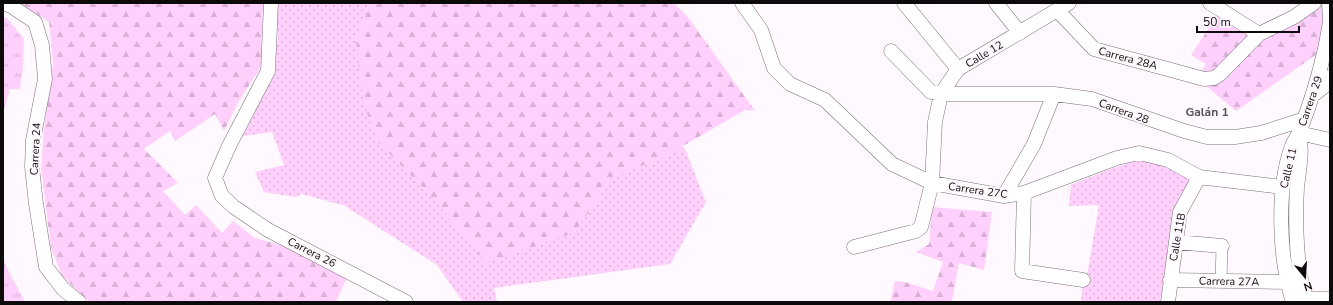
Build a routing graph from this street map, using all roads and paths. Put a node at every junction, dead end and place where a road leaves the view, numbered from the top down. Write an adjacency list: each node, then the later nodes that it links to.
1 (3, 3): 35 (street, Carrera 24)
2 (271, 3): 36 (street, Carrera 26)
3 (742, 3): 22 (street, Carrera 27C)
4 (904, 3): 14 (street)
5 (996, 3): 11 (street)
6 (1210, 3): 12 (street)
7 (1314, 3): 12 (street)
8 (1329, 3): 10 (street, Carrera 29)
9 (1063, 6): 11 (street, Calle 12); 12 (street, Carrera 28A)
10 (1330, 20): 18 (street, Carrera 29)
11 (1020, 33): 14 (street, Calle 12)
12 (1259, 34)
13 (891, 51): 16 (street)
14 (958, 69): 16 (street, Calle 12)
15 (1330, 77): 18 (street)
16 (942, 94): 17 (street, Carrera 28); 22 (street, Calle 12)
17 (1054, 94): 19 (street, Carrera 28); 25 (street)
18 (1313, 95): 19 (street, Carrera 29)
19 (1301, 127): 20 (street); 23 (street, Calle 11); 34 (street, Calle 11)
20 (1330, 140)
21 (1199, 177): 23 (street, Carrera 27C); 24 (street, Carrera 27C); 26 (street, Calle 11B)
22 (932, 183): 25 (street, Carrera 27C); 28 (street, Calle 12)
23 (1282, 187): 32 (street, Calle 11)
24 (1024, 193): 25 (street, Carrera 27C); 29 (street)
25 (1004, 196)
26 (1176, 242): 27 (street); 30 (street, Calle 11B)
27 (1222, 246): 31 (street)
28 (854, 247)
29 (1083, 280)
30 (1170, 280): 31 (street, Carrera 27A); 37 (street, Calle 11B)
31 (1221, 281): 32 (street, Carrera 27A)
32 (1288, 282): 34 (street, Calle 11)
33 (1330, 299): 34 (street)
34 (1300, 301)
35 (79, 302)
36 (406, 302)
37 (1168, 302)

